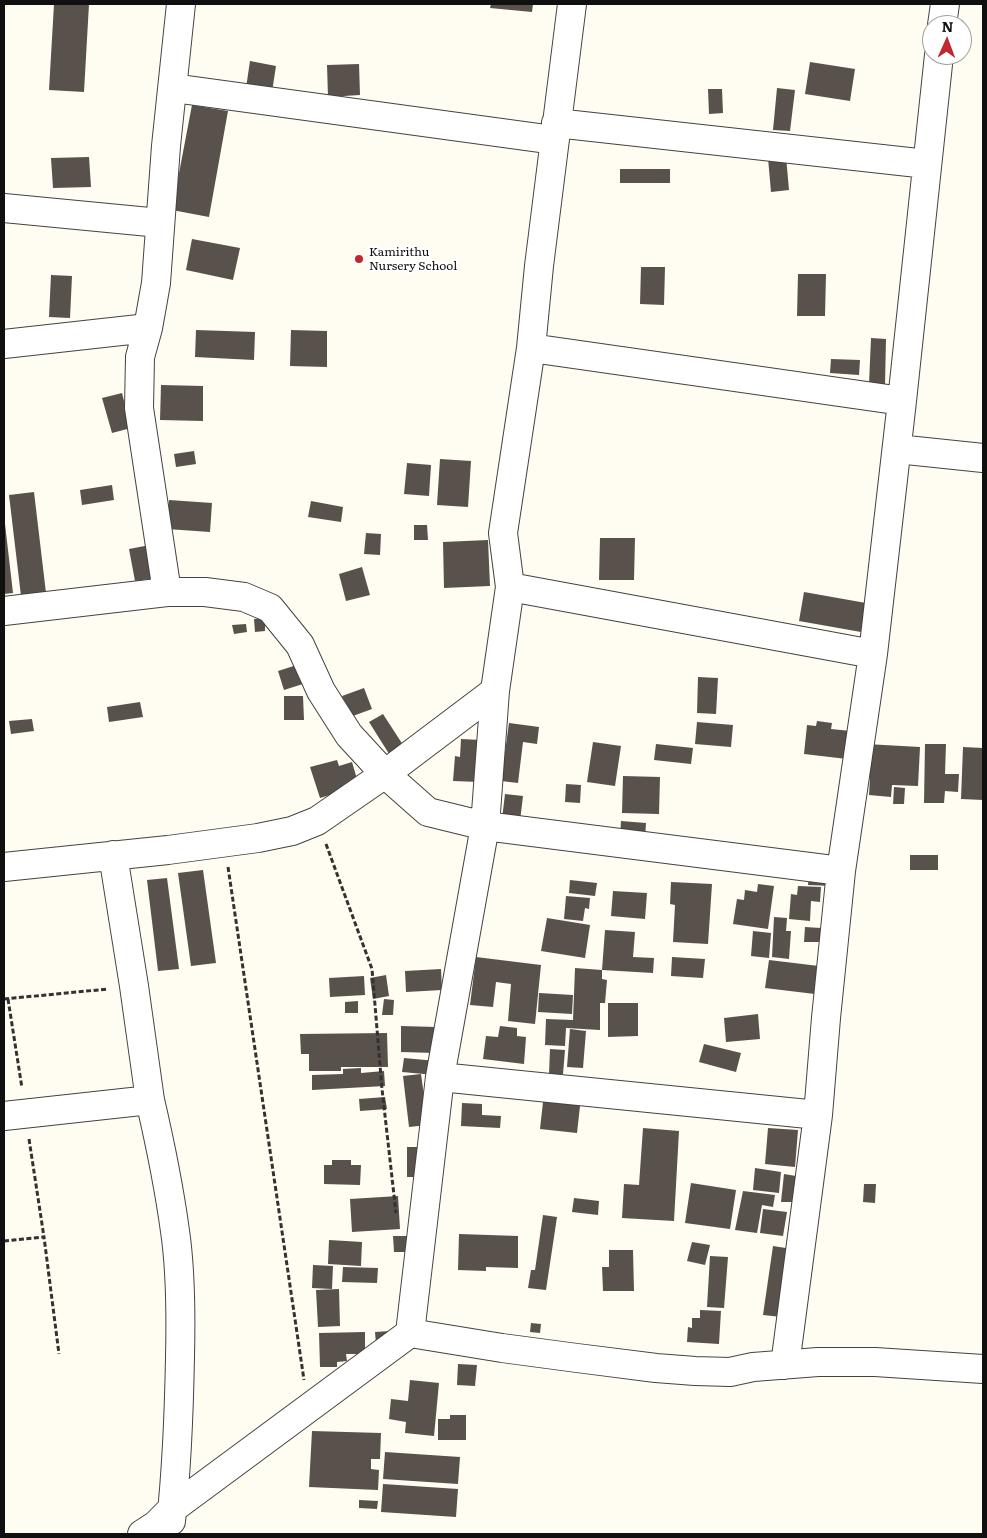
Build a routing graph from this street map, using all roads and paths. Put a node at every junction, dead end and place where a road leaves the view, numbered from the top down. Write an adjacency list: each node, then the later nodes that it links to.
1 (181, 4): 4 (street)
2 (572, 4): 5 (street)
3 (938, 65): 6 (street)
4 (173, 88): 5 (street); 8 (street)
5 (555, 132): 6 (street); 11 (street)
6 (927, 164): 12 (street)
7 (4, 208): 8 (street)
8 (160, 222): 9 (street)
9 (148, 328): 10 (street); 16 (street)
10 (4, 344)
11 (531, 348): 12 (street); 15 (street)
12 (902, 401): 13 (street)
13 (897, 449): 14 (street); 18 (street)
14 (983, 458)
15 (510, 587): 18 (street); 19 (street)
16 (167, 592): 17 (street); 20 (street)
17 (4, 611)
18 (873, 654): 26 (street)
19 (495, 691): 20 (street); 22 (street)
20 (385, 774): 21 (street); 22 (street)
21 (317, 821): 23 (street); 33 (path)
22 (484, 826): 26 (street); 29 (street)
23 (224, 843): 24 (street); 39 (path)
24 (113, 855): 25 (street); 27 (street)
25 (4, 867)
26 (841, 871): 31 (street)
27 (134, 986): 28 (path); 30 (street)
28 (4, 999)
29 (440, 1077): 31 (street); 35 (street)
30 (150, 1100): 32 (street); 40 (street)
31 (818, 1115): 37 (street)
32 (4, 1116)
33 (396, 1216)
34 (4, 1241): 36 (path)
35 (410, 1333): 37 (street); 39 (street)
36 (59, 1354)
37 (785, 1366): 38 (street)
38 (983, 1369)
39 (308, 1408): 40 (street)
40 (171, 1522): 41 (street)
41 (142, 1534)

